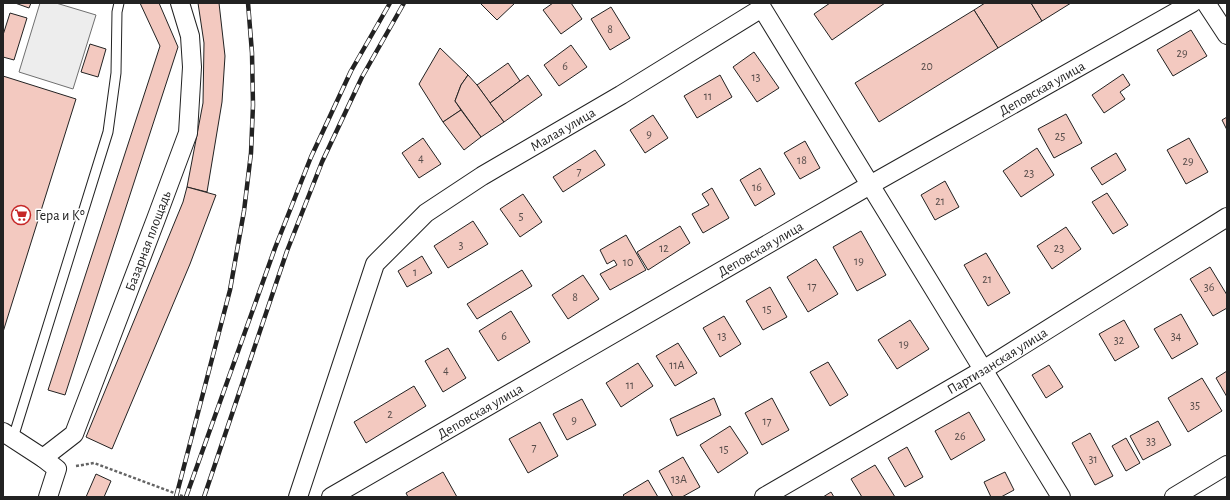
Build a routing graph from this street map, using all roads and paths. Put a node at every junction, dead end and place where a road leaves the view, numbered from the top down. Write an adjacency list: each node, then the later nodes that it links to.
1 (119, 3): 9 (lane)
2 (180, 3): 10 (street, Базарная площадь)
3 (1192, 3): 6 (street, Деповская улица)
4 (1206, 3): 5 (street)
5 (1227, 35)
6 (870, 185): 8 (street); 15 (street, Малая улица); 16 (street, Деповская улица)
7 (1227, 217): 8 (street, Партизанская улица)
8 (983, 370): 17 (street, Партизанская улица); 18 (street)
9 (8, 435): 10 (street)
10 (43, 458): 13 (street)
11 (94, 464): 14 (path)
12 (1227, 465): 19 (street)
13 (48, 496)
14 (185, 497)
15 (298, 497)
16 (331, 497)
17 (764, 497)
18 (1061, 497)
19 (1174, 497)

